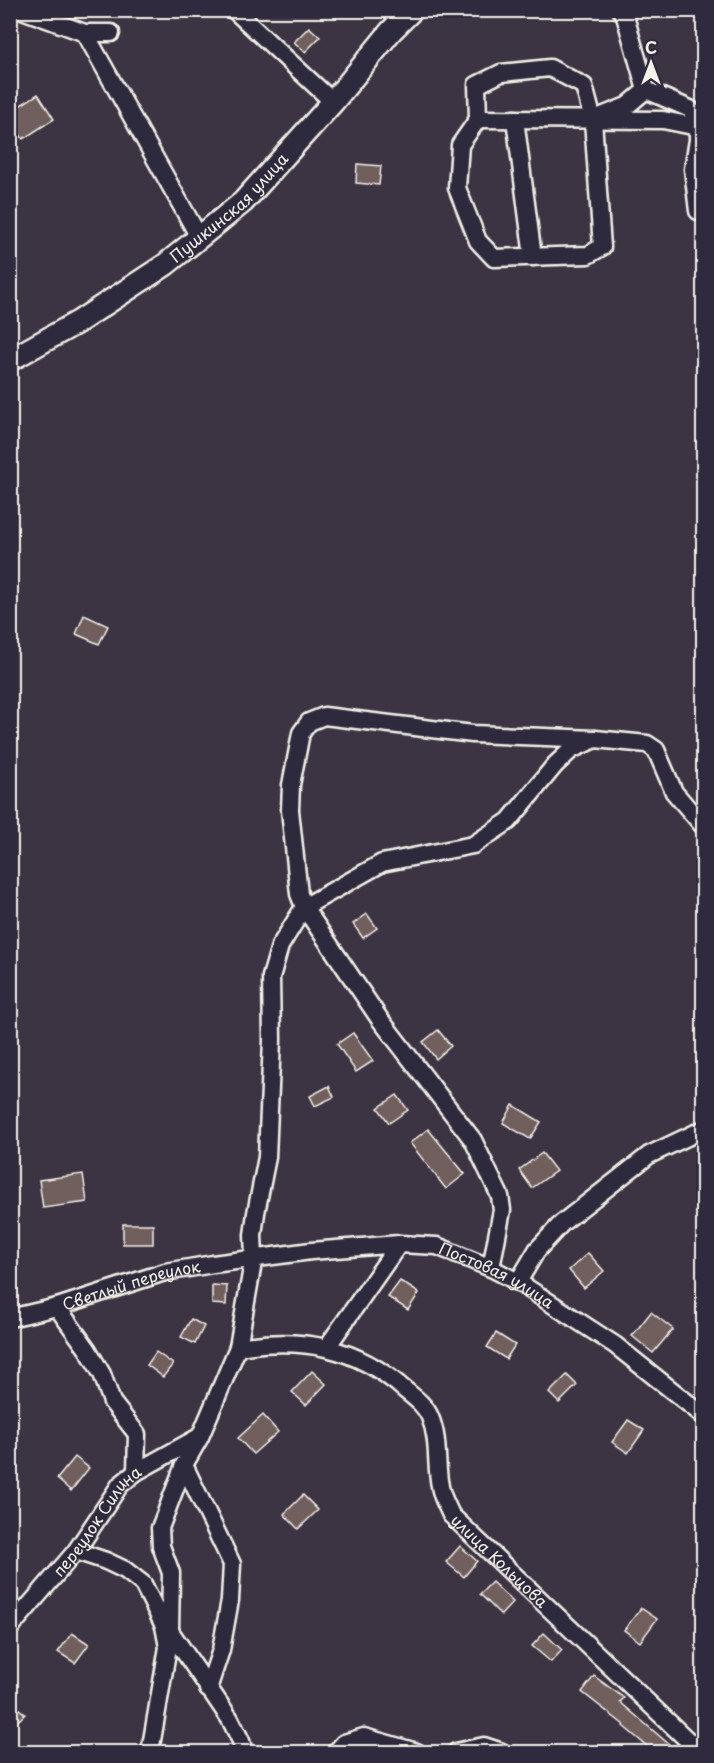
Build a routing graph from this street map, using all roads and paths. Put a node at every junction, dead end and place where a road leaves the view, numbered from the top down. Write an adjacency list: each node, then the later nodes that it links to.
1 (22, 10): 5 (street)
2 (234, 10): 8 (street)
3 (412, 10): 8 (main road, Пушкинская улица)
4 (621, 10): 7 (street)
5 (85, 33): 6 (street); 14 (street)
6 (111, 33)
7 (646, 90): 11 (street); 12 (street)
8 (333, 102): 14 (main road, Пушкинская улица)
9 (478, 119): 10 (street); 11 (street); 15 (street)
10 (515, 119): 11 (street); 15 (street)
11 (593, 120): 12 (street); 15 (street)
12 (698, 128): 13 (street)
13 (698, 211)
14 (198, 237): 16 (main road, Пушкинская улица)
15 (533, 257)
16 (10, 360)
17 (595, 739): 18 (street); 19 (street); 19 (street)
18 (704, 827)
19 (304, 907): 22 (street); 23 (street)
20 (704, 1129): 24 (street)
21 (399, 1244): 22 (street, Постовая улица); 23 (street, Постовая улица); 28 (street)
22 (254, 1257): 25 (street, Светлый переулок); 27 (street)
23 (491, 1268): 24 (street, Постовая улица)
24 (518, 1282): 29 (street, Постовая улица)
25 (57, 1307): 26 (street, Светлый переулок); 32 (street)
26 (10, 1318)
27 (238, 1347): 28 (street, улица Кольцова); 30 (street)
28 (327, 1347): 43 (street, улица Кольцова)
29 (704, 1416)
30 (200, 1437): 31 (street); 32 (street, переулок Силина)
31 (184, 1465): 35 (street); 36 (street)
32 (136, 1472): 33 (street, переулок Силина)
33 (76, 1551): 34 (street, переулок Силина); 35 (street)
34 (10, 1628)
35 (169, 1639): 36 (street); 37 (street)
36 (208, 1689): 38 (street)
37 (150, 1752)
38 (244, 1752)
39 (336, 1752): 40 (street)
40 (417, 1752)
41 (456, 1752): 42 (street)
42 (502, 1752)
43 (700, 1752)

